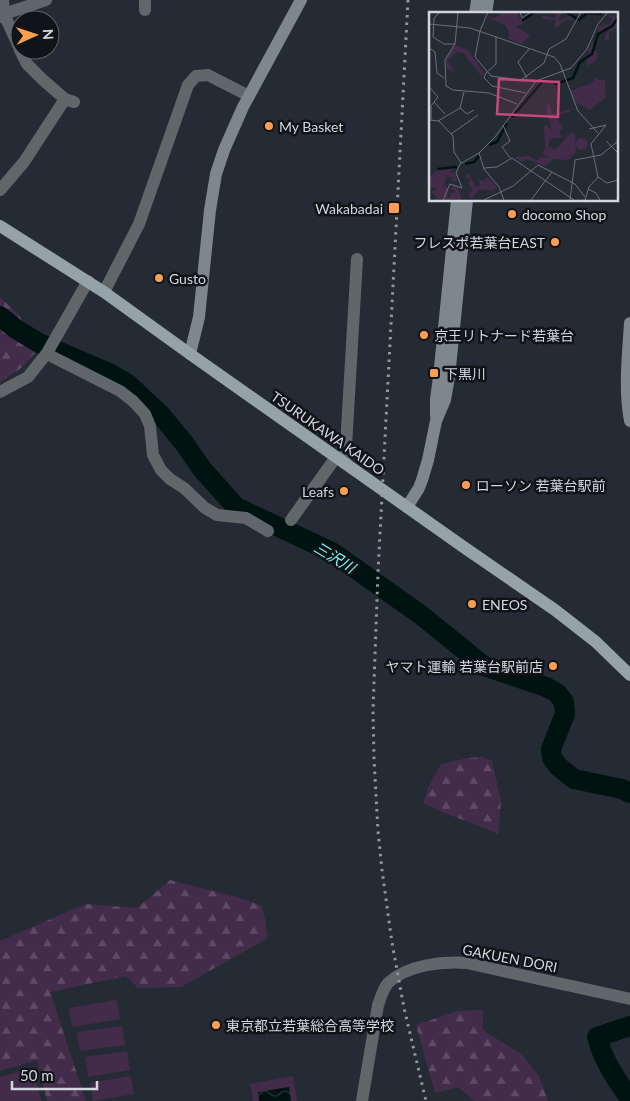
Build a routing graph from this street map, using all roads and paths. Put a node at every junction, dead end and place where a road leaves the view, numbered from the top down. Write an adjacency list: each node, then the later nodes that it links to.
1 (3, 0): 4 (street)
2 (46, 0): 4 (street)
3 (301, 0): 7 (street)
4 (2, 16): 5 (street)
5 (10, 31)
6 (25, 60): 8 (street)
7 (249, 96): 14 (street); 17 (street)
8 (0, 190)
9 (457, 201): 19 (street)
10 (467, 201): 19 (street)
11 (0, 226): 13 (main road, TSURUKAWA KAIDO)
12 (357, 259): 21 (street)
13 (88, 281): 14 (main road, TSURUKAWA KAIDO); 16 (street)
14 (104, 292): 17 (main road, TSURUKAWA KAIDO)
15 (630, 323): 20 (street)
16 (47, 354): 18 (street); 24 (street)
17 (190, 354): 21 (main road, TSURUKAWA KAIDO)
18 (0, 392)
19 (436, 421): 22 (street)
20 (630, 421)
21 (340, 460): 22 (main road, TSURUKAWA KAIDO); 23 (street)
22 (407, 506): 25 (main road, TSURUKAWA KAIDO)
23 (291, 520)
24 (268, 532)
25 (630, 675)
26 (630, 999): 27 (street, GAKUEN DORI)
27 (362, 1101)

